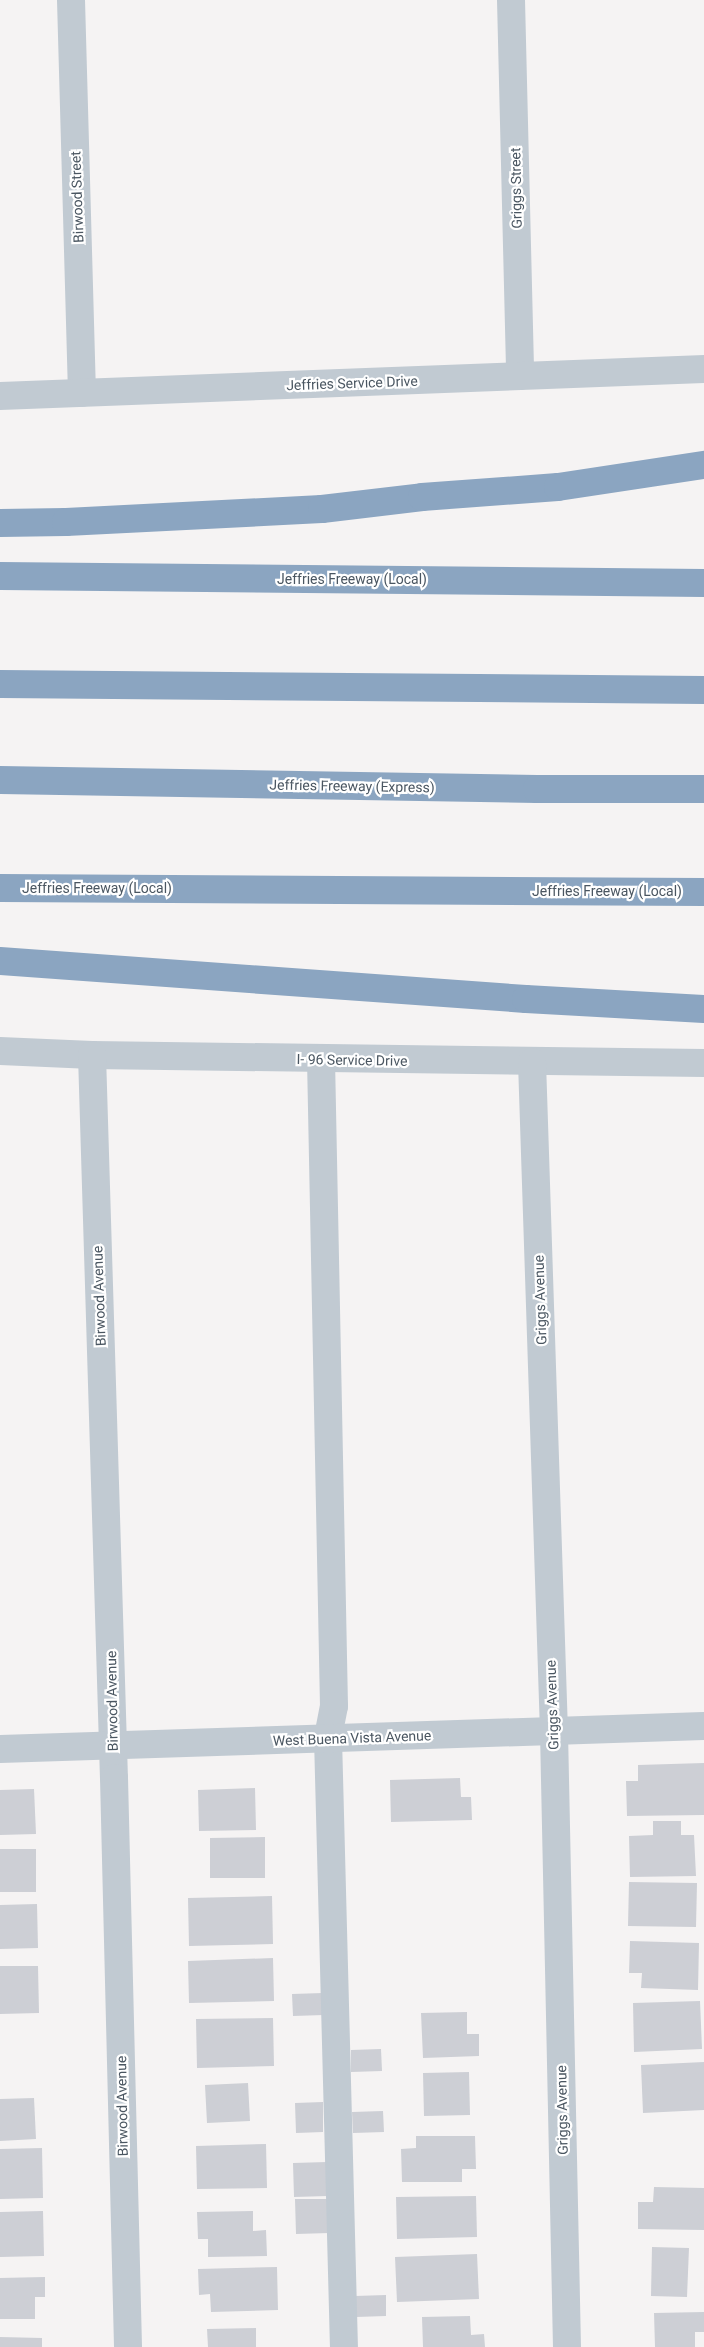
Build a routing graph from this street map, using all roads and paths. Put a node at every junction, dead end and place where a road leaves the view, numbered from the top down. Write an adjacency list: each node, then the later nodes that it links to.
1 (71, 0): 5 (street, Birwood Street)
2 (511, 0): 4 (street, Griggs Street)
3 (704, 369): 4 (street, Jeffries Service Drive)
4 (520, 376): 5 (street, Jeffries Service Drive)
5 (82, 393): 6 (street, Jeffries Service Drive)
6 (0, 396)
7 (704, 465): 8 (highway)
8 (0, 522)
9 (0, 576): 10 (highway, Jeffries Freeway (Local))
10 (704, 583)
11 (0, 684): 12 (highway)
12 (704, 690)
13 (0, 780): 14 (highway, Jeffries Freeway (Express))
14 (704, 789)
15 (0, 888): 16 (highway, Jeffries Freeway (Local))
16 (704, 892)
17 (0, 961): 18 (highway)
18 (704, 1009)
19 (0, 1051): 20 (street, I- 96 Service Drive)
20 (92, 1055): 21 (street, I- 96 Service Drive); 27 (street, Birwood Avenue)
21 (321, 1059): 22 (street, I- 96 Service Drive); 26 (street)
22 (532, 1062): 23 (street, I- 96 Service Drive); 25 (street, Griggs Avenue)
23 (704, 1063)
24 (704, 1726): 25 (street, West Buena Vista Avenue)
25 (554, 1732): 26 (street, West Buena Vista Avenue); 31 (street, Griggs Avenue)
26 (328, 1738): 27 (street, West Buena Vista Avenue); 30 (street)
27 (112, 1744): 28 (street, West Buena Vista Avenue); 29 (street, Birwood Avenue)
28 (0, 1748)
29 (128, 2347)
30 (344, 2347)
31 (567, 2347)

